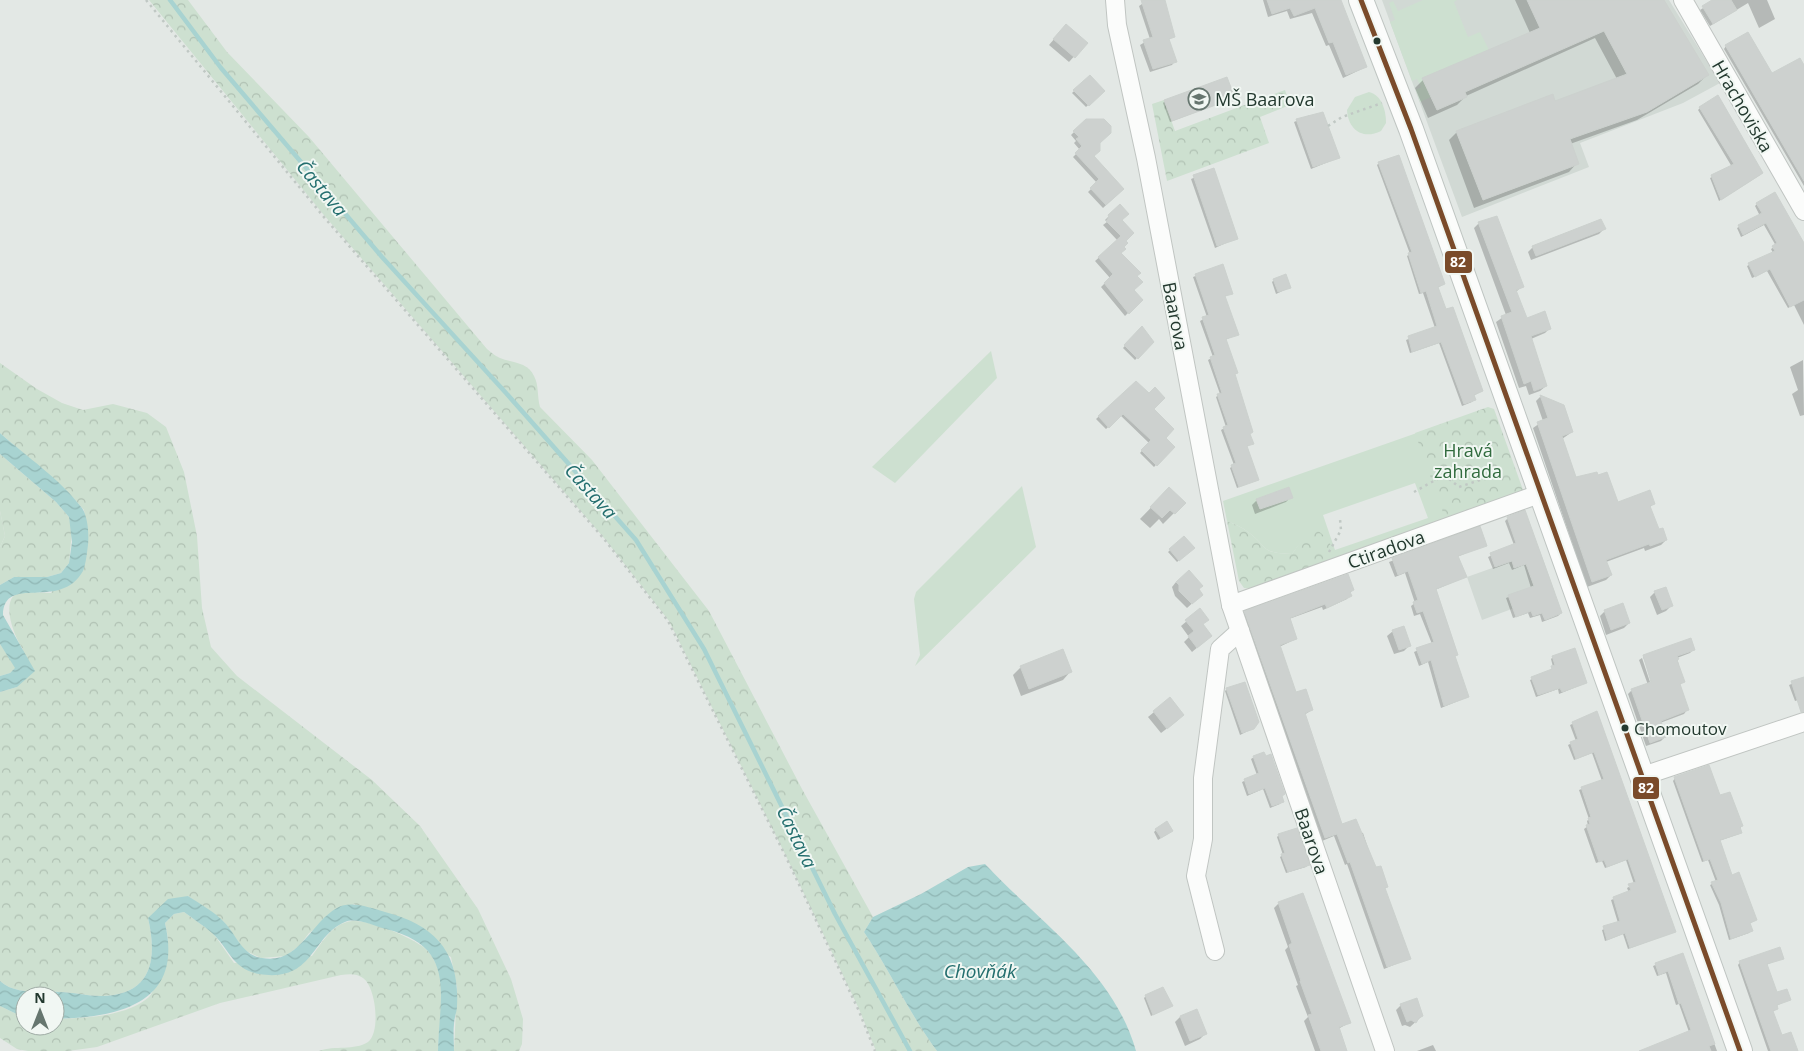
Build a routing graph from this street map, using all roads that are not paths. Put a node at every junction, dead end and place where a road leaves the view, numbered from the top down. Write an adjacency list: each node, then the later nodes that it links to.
1 (1115, 0): 6 (street, Baarova)
2 (1361, 0): 5 (main road)
3 (1683, 0): 4 (street, Hrachoviska)
4 (1804, 211)
5 (1542, 493): 6 (street, Ctiradova); 9 (main road)
6 (1231, 605): 7 (street, Baarova)
7 (1240, 631): 10 (street); 11 (street, Baarova)
8 (1804, 722): 9 (street)
9 (1643, 776): 12 (main road)
10 (1215, 951)
11 (1385, 1051)
12 (1740, 1051)

